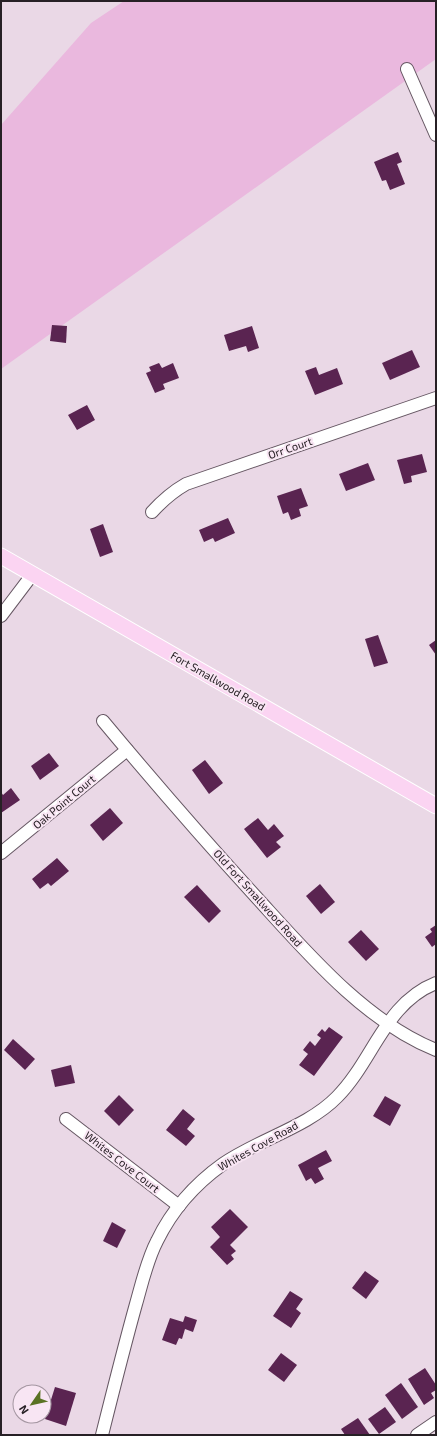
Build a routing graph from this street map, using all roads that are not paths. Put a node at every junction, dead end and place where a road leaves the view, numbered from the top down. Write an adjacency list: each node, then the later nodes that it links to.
1 (407, 69): 2 (street)
2 (436, 134)
3 (436, 398): 4 (street, Orr Court)
4 (152, 512)
5 (1, 556): 6 (main road, Fort Smallwood Road)
6 (32, 575): 7 (street); 10 (main road, Fort Smallwood Road)
7 (2, 609)
8 (103, 721): 9 (street, Old Fort Smallwood Road)
9 (127, 750): 11 (street, Oak Point Court); 13 (street, Old Fort Smallwood Road)
10 (436, 806)
11 (1, 853)
12 (436, 983): 13 (street, Whites Cove Road)
13 (387, 1024): 14 (street, Old Fort Smallwood Road); 16 (street, Whites Cove Road)
14 (436, 1050)
15 (66, 1119): 16 (street, Whites Cove Court)
16 (179, 1206): 18 (street, Whites Cove Road)
17 (436, 1422): 19 (street)
18 (102, 1435)
19 (417, 1435)

